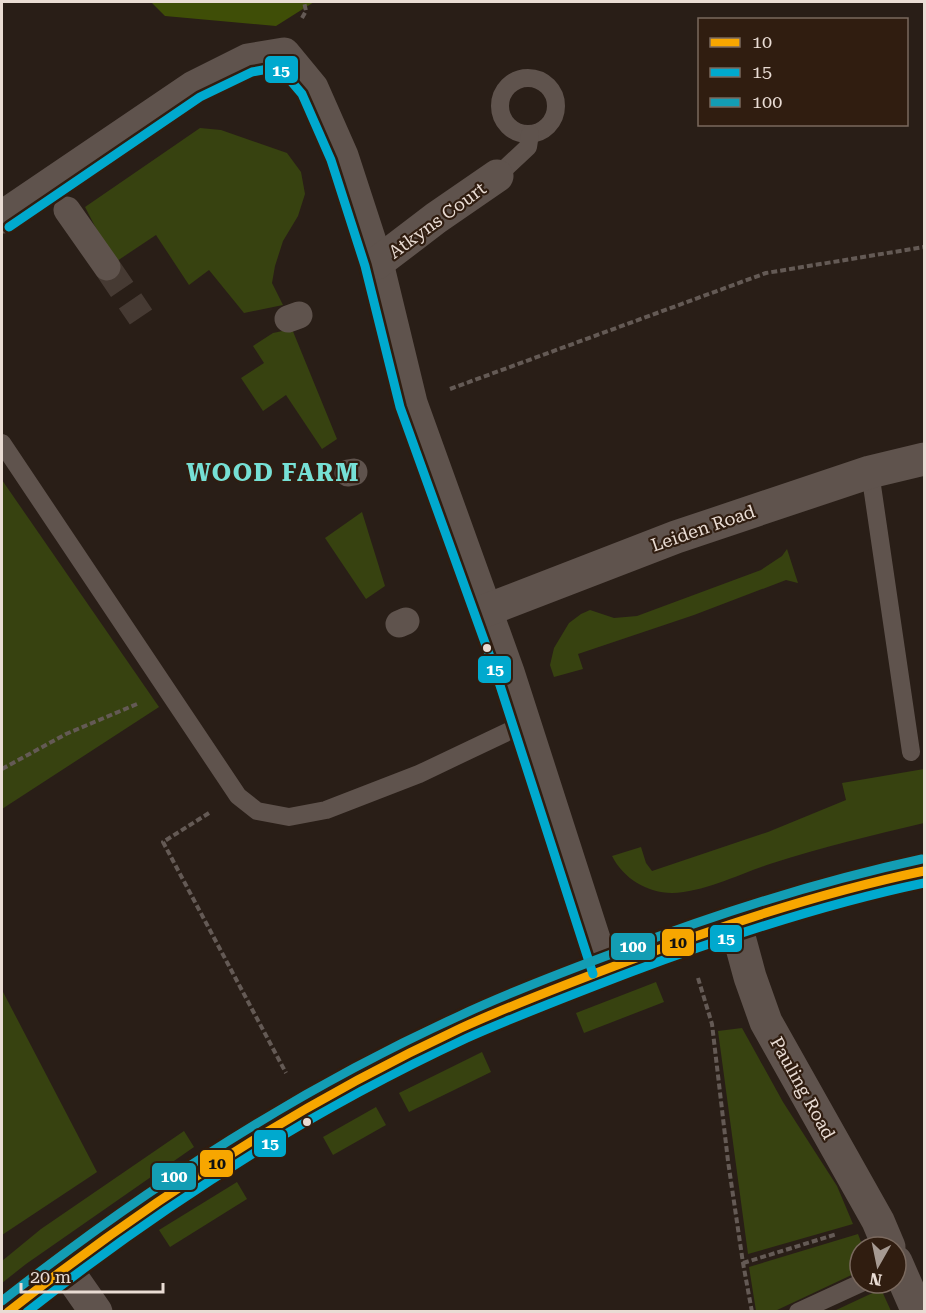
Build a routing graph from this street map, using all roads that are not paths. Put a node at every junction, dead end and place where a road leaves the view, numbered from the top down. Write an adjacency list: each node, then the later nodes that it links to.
1 (530, 134): 2 (lane)
2 (497, 176): 5 (street, Atkyns Court)
3 (67, 210): 6 (street)
4 (2, 216): 5 (street)
5 (376, 264): 10 (street)
6 (106, 267)
7 (2, 443): 11 (lane)
8 (924, 459): 9 (street, Leiden Road)
9 (870, 472): 10 (street, Leiden Road); 12 (lane)
10 (487, 610): 11 (street)
11 (524, 724): 15 (street)
12 (911, 752)
13 (924, 871): 14 (street)
14 (735, 922): 15 (street); 16 (street, Pauling Road)
15 (604, 969): 17 (street)
16 (881, 1235)
17 (64, 1266): 20 (street); 21 (street)
18 (848, 1289): 22 (lane)
19 (908, 1290): 23 (street, Pauling Road)
20 (7, 1311)
21 (96, 1311)
22 (798, 1311)
23 (918, 1311)

